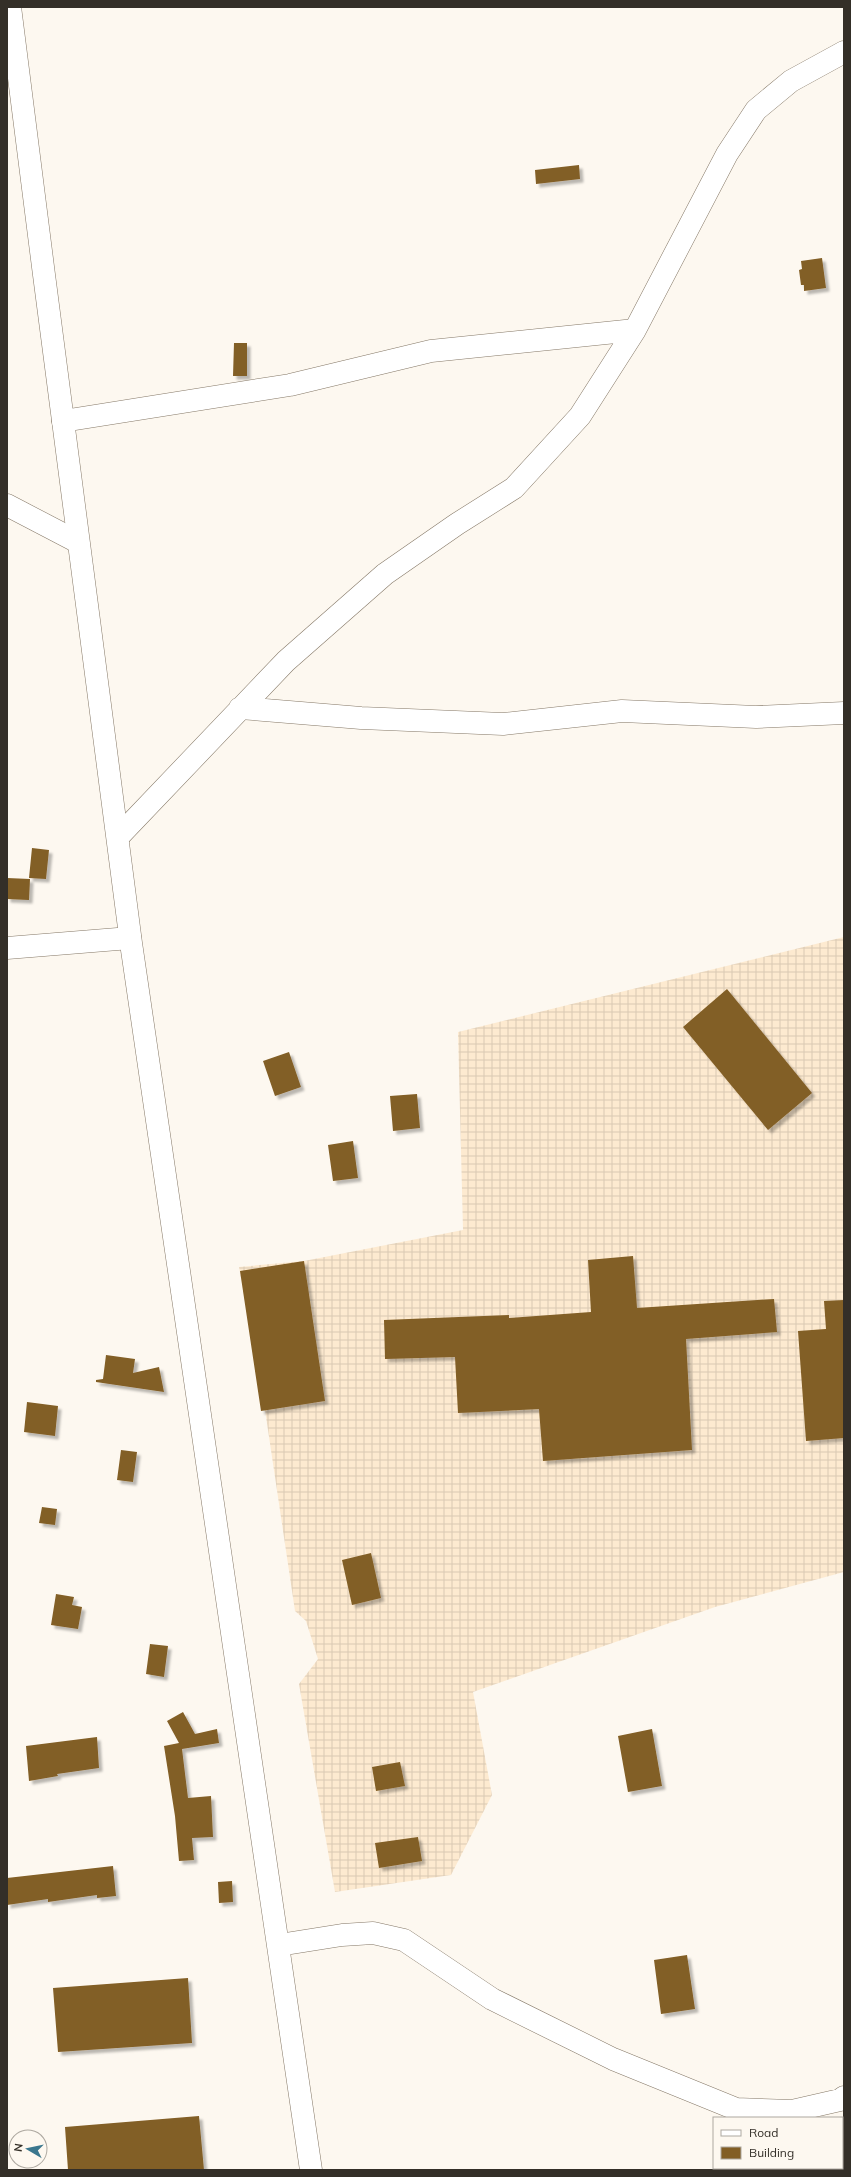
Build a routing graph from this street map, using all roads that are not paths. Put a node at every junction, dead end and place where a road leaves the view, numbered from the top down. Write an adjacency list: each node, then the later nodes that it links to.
1 (10, 7): 4 (street)
2 (844, 52): 3 (street)
3 (635, 330): 4 (street); 7 (street)
4 (63, 421): 6 (street)
5 (7, 505): 6 (street)
6 (76, 541): 9 (street)
7 (240, 708): 8 (street); 9 (street)
8 (844, 713)
9 (118, 837): 10 (street)
10 (130, 938): 11 (street); 12 (street)
11 (7, 948)
12 (279, 1945): 13 (street); 14 (street)
13 (844, 2097)
14 (311, 2170)

